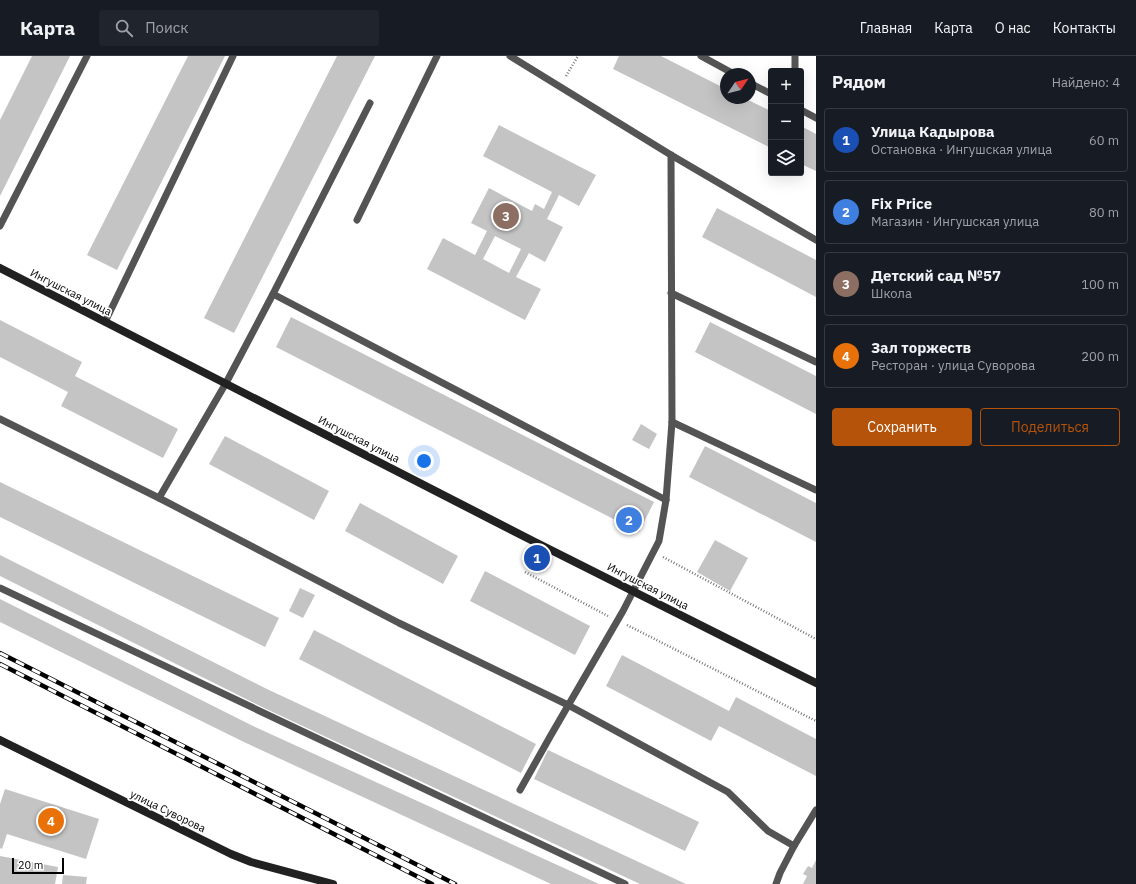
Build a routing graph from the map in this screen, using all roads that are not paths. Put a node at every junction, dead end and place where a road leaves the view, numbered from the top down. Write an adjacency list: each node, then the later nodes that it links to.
1 (86, 56): 16 (lane)
2 (233, 56): 21 (lane)
3 (437, 56): 15 (lane)
4 (510, 56): 14 (lane)
5 (701, 56): 7 (lane)
6 (795, 56): 8 (lane)
7 (723, 68)
8 (795, 68)
9 (756, 86): 10 (lane)
10 (768, 92)
11 (370, 103): 20 (lane)
12 (804, 112): 13 (lane)
13 (816, 118)
14 (671, 155): 17 (lane); 19 (lane)
15 (357, 220)
16 (0, 226)
17 (816, 240)
18 (0, 268): 21 (street, Ингушская улица)
19 (671, 293): 22 (lane); 25 (lane)
20 (273, 294): 23 (lane); 28 (lane)
21 (105, 322): 23 (street, Ингушская улица)
22 (816, 362)
23 (226, 383): 27 (lane); 30 (street, Ингушская улица)
24 (0, 419): 27 (lane)
25 (672, 422): 26 (lane); 28 (lane)
26 (816, 490)
27 (159, 498): 32 (lane)
28 (666, 500): 30 (lane)
29 (0, 588): 38 (lane)
30 (633, 591): 31 (street, Ингушская улица); 32 (lane)
31 (816, 683)
32 (568, 705): 34 (lane); 36 (lane)
33 (0, 740): 37 (street, улица Суворова)
34 (520, 790)
35 (816, 810): 36 (lane)
36 (794, 846): 39 (lane)
37 (333, 884)
38 (625, 884)
39 (776, 884)

